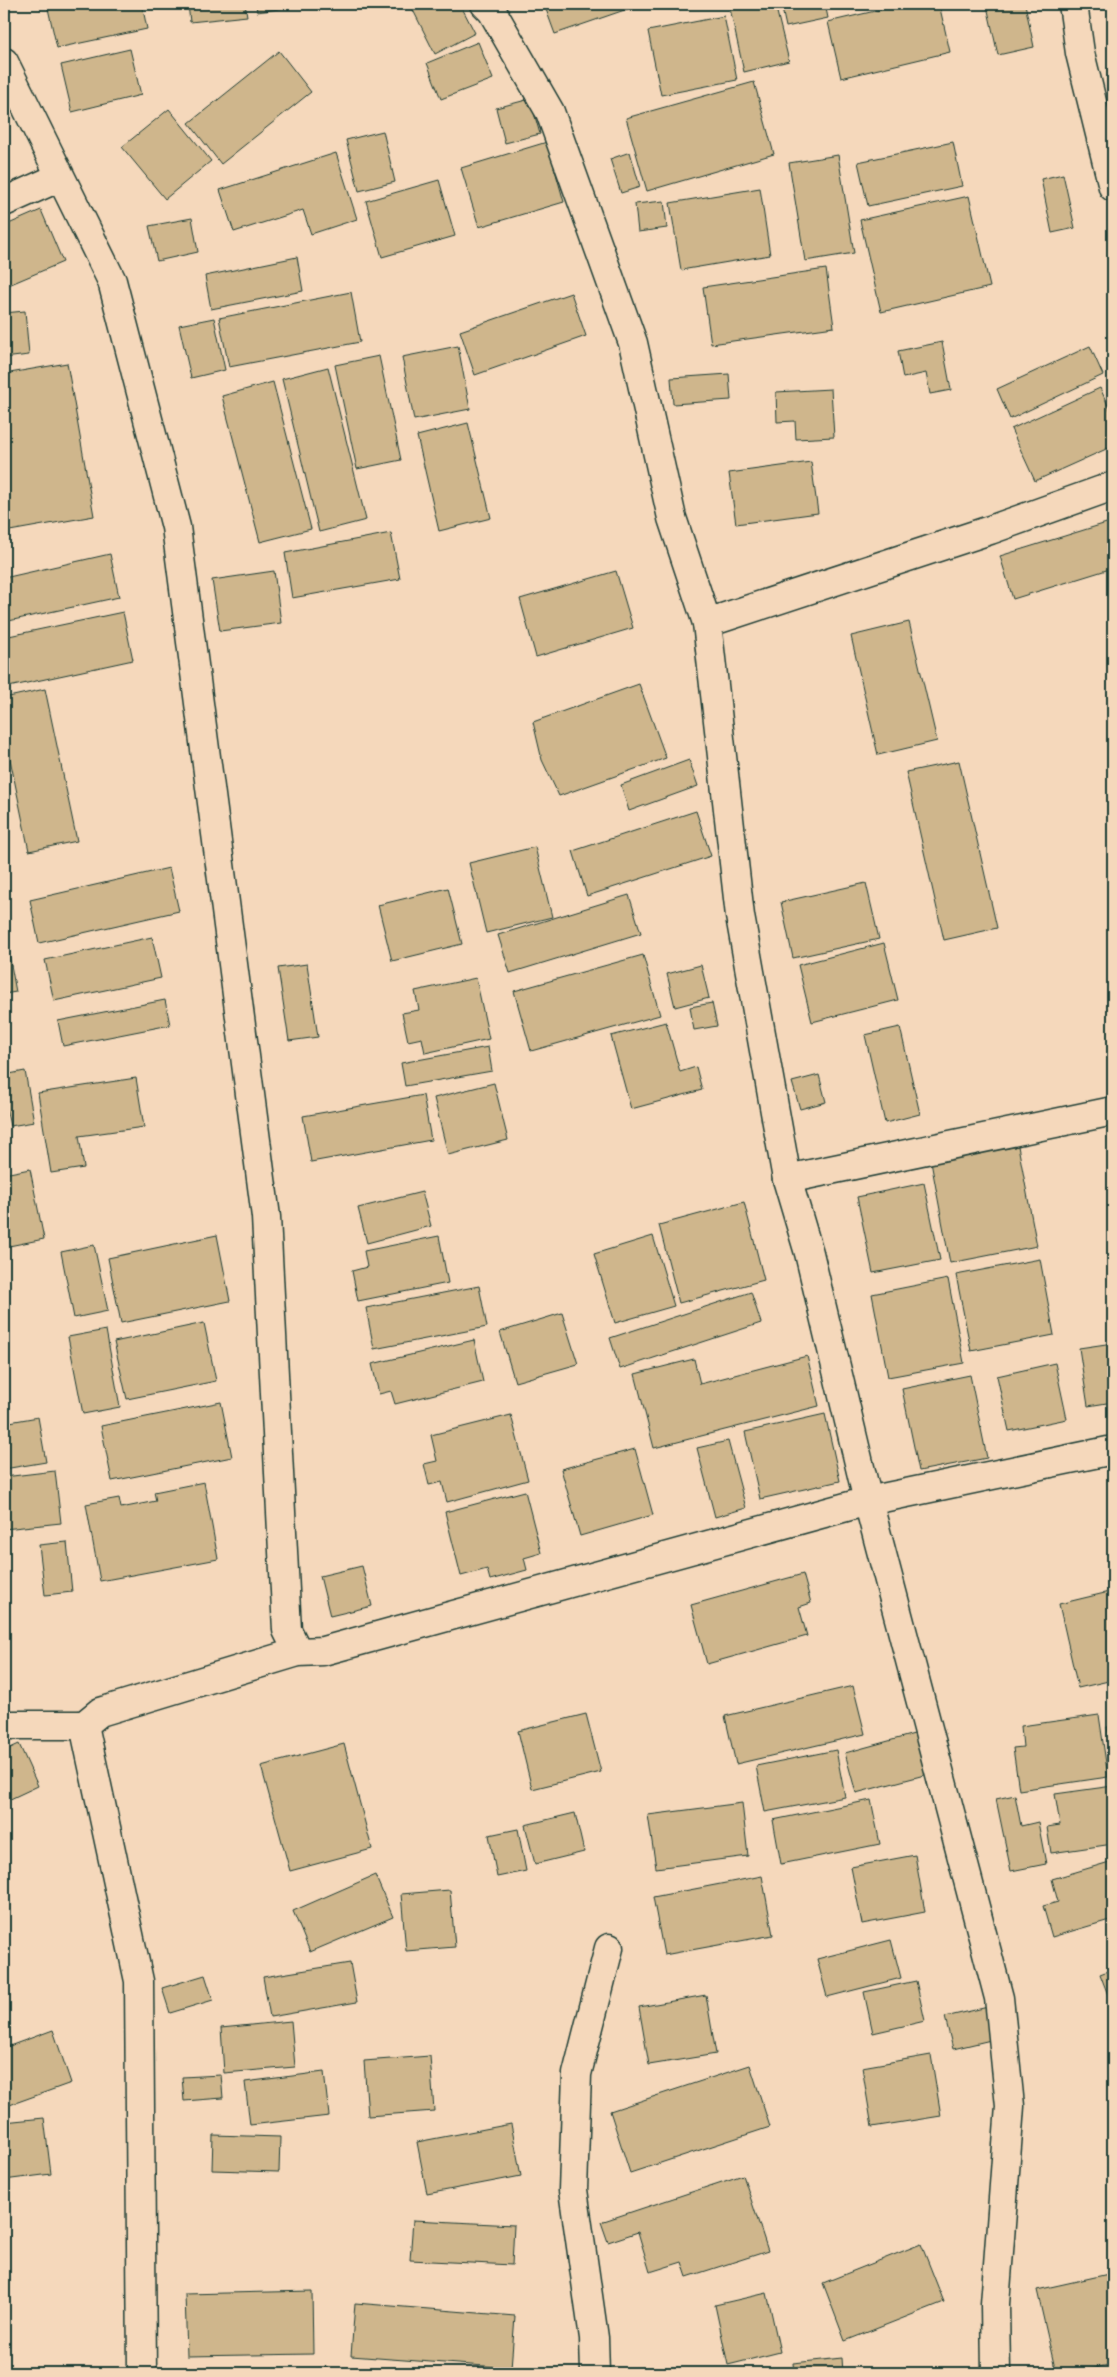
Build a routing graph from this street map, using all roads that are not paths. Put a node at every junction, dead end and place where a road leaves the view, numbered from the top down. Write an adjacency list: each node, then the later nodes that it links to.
1 (1073, 4): 5 (street)
2 (495, 6): 8 (street)
3 (4, 62): 4 (street)
4 (60, 177): 6 (street); 13 (street)
5 (1113, 187)
6 (4, 202)
7 (1113, 486): 8 (street)
8 (707, 623): 10 (street)
9 (1113, 1112): 10 (street)
10 (787, 1179): 12 (street)
11 (1113, 1450): 12 (street)
12 (868, 1501): 13 (street); 19 (street)
13 (298, 1652): 15 (street)
14 (4, 1725): 15 (street)
15 (84, 1725): 17 (street)
16 (609, 1948): 18 (street)
17 (142, 2373)
18 (595, 2373)
19 (996, 2373)

